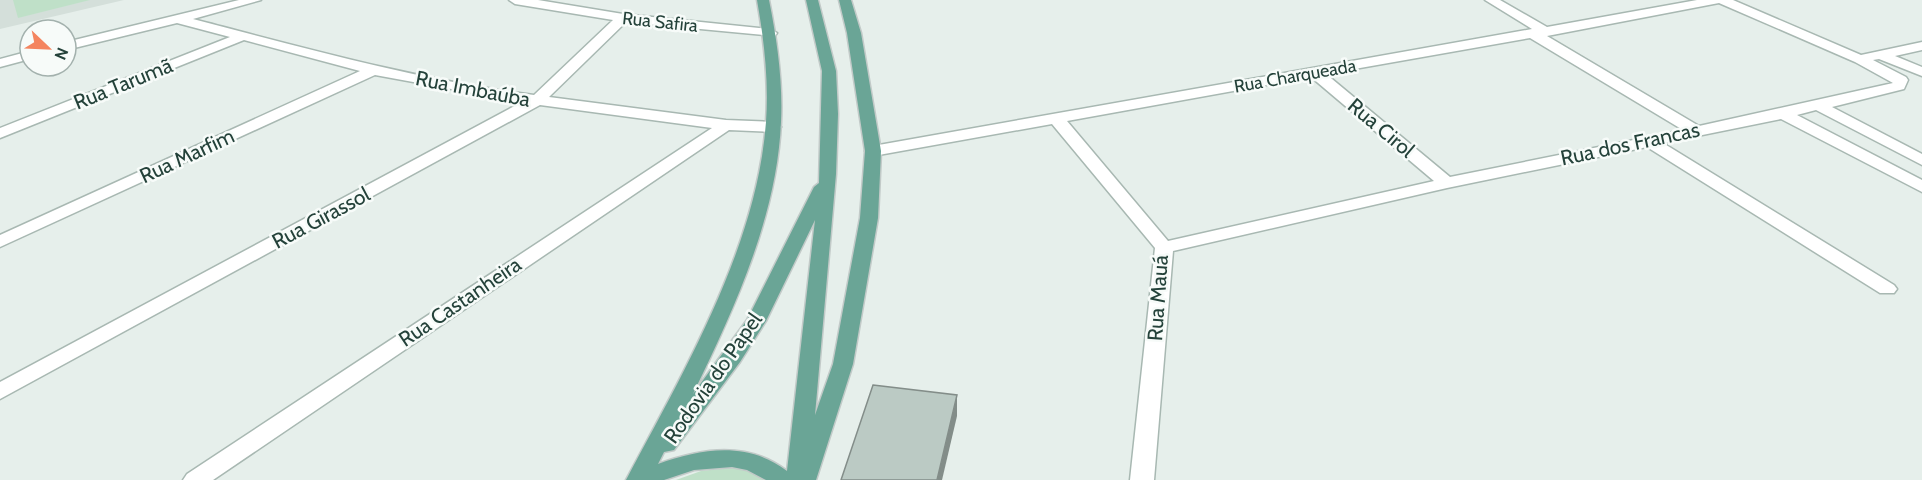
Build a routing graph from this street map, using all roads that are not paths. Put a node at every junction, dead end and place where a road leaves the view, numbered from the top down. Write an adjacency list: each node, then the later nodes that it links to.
1 (255, 0): 10 (street)
2 (515, 0): 9 (street, Rua Safira)
3 (763, 0): 11 (main road)
4 (812, 0): 34 (main road, Rodovia do Papel)
5 (845, 0): 32 (main road)
6 (1491, 0): 12 (street)
7 (1720, 0): 8 (street, Rua Charqueada); 18 (street, Rua dos Francas)
8 (1690, 2): 12 (street, Rua Charqueada)
9 (623, 18): 11 (street, Rua Safira); 23 (street, Rua Girassol)
10 (178, 19): 13 (street, Rua Imbaúba); 14 (street)
11 (770, 33): 28 (main road)
12 (1541, 33): 21 (street, Rua Charqueada); 29 (street)
13 (246, 35): 20 (street, Rua Imbaúba); 30 (street, Rua Tarumã)
14 (78, 43)
15 (1922, 46): 16 (street)
16 (1881, 55): 18 (street); 22 (street)
17 (18, 58): 19 (street)
18 (1860, 59): 24 (street, Rua dos Francas)
19 (0, 63)
20 (373, 70): 23 (street, Rua Imbaúba); 37 (street, Rua Marfim)
21 (1314, 72): 26 (street, Rua Charqueada); 35 (street, Rua Cirol)
22 (1922, 72)
23 (536, 102): 27 (street, Rua Imbaúba); 40 (street, Rua Girassol)
24 (1819, 106): 25 (street, Rua dos Francas); 33 (street)
25 (1784, 114): 29 (street, Rua dos Francas); 36 (street)
26 (1056, 118): 32 (street, Rua Charqueada); 38 (street, Rua Mauá)
27 (726, 125): 28 (street, Rua Imbaúba); 41 (street, Rua Castanheira)
28 (773, 127): 42 (main road)
29 (1696, 131): 31 (street, Rua dos Francas)
30 (0, 133)
31 (1647, 140): 35 (street, Rua dos Francas); 39 (street)
32 (873, 151): 45 (main road)
33 (1922, 160)
34 (828, 174): 42 (main road, Rodovia do Papel); 44 (main road, Rodovia do Papel)
35 (1447, 183): 38 (street, Rua dos Francas)
36 (1922, 187)
37 (0, 242)
38 (1164, 247): 46 (street, Rua Mauá)
39 (1887, 289)
40 (0, 391)
41 (195, 480)
42 (639, 480): 43 (main road)
43 (782, 480)
44 (797, 480)
45 (804, 480)
46 (1142, 480)

